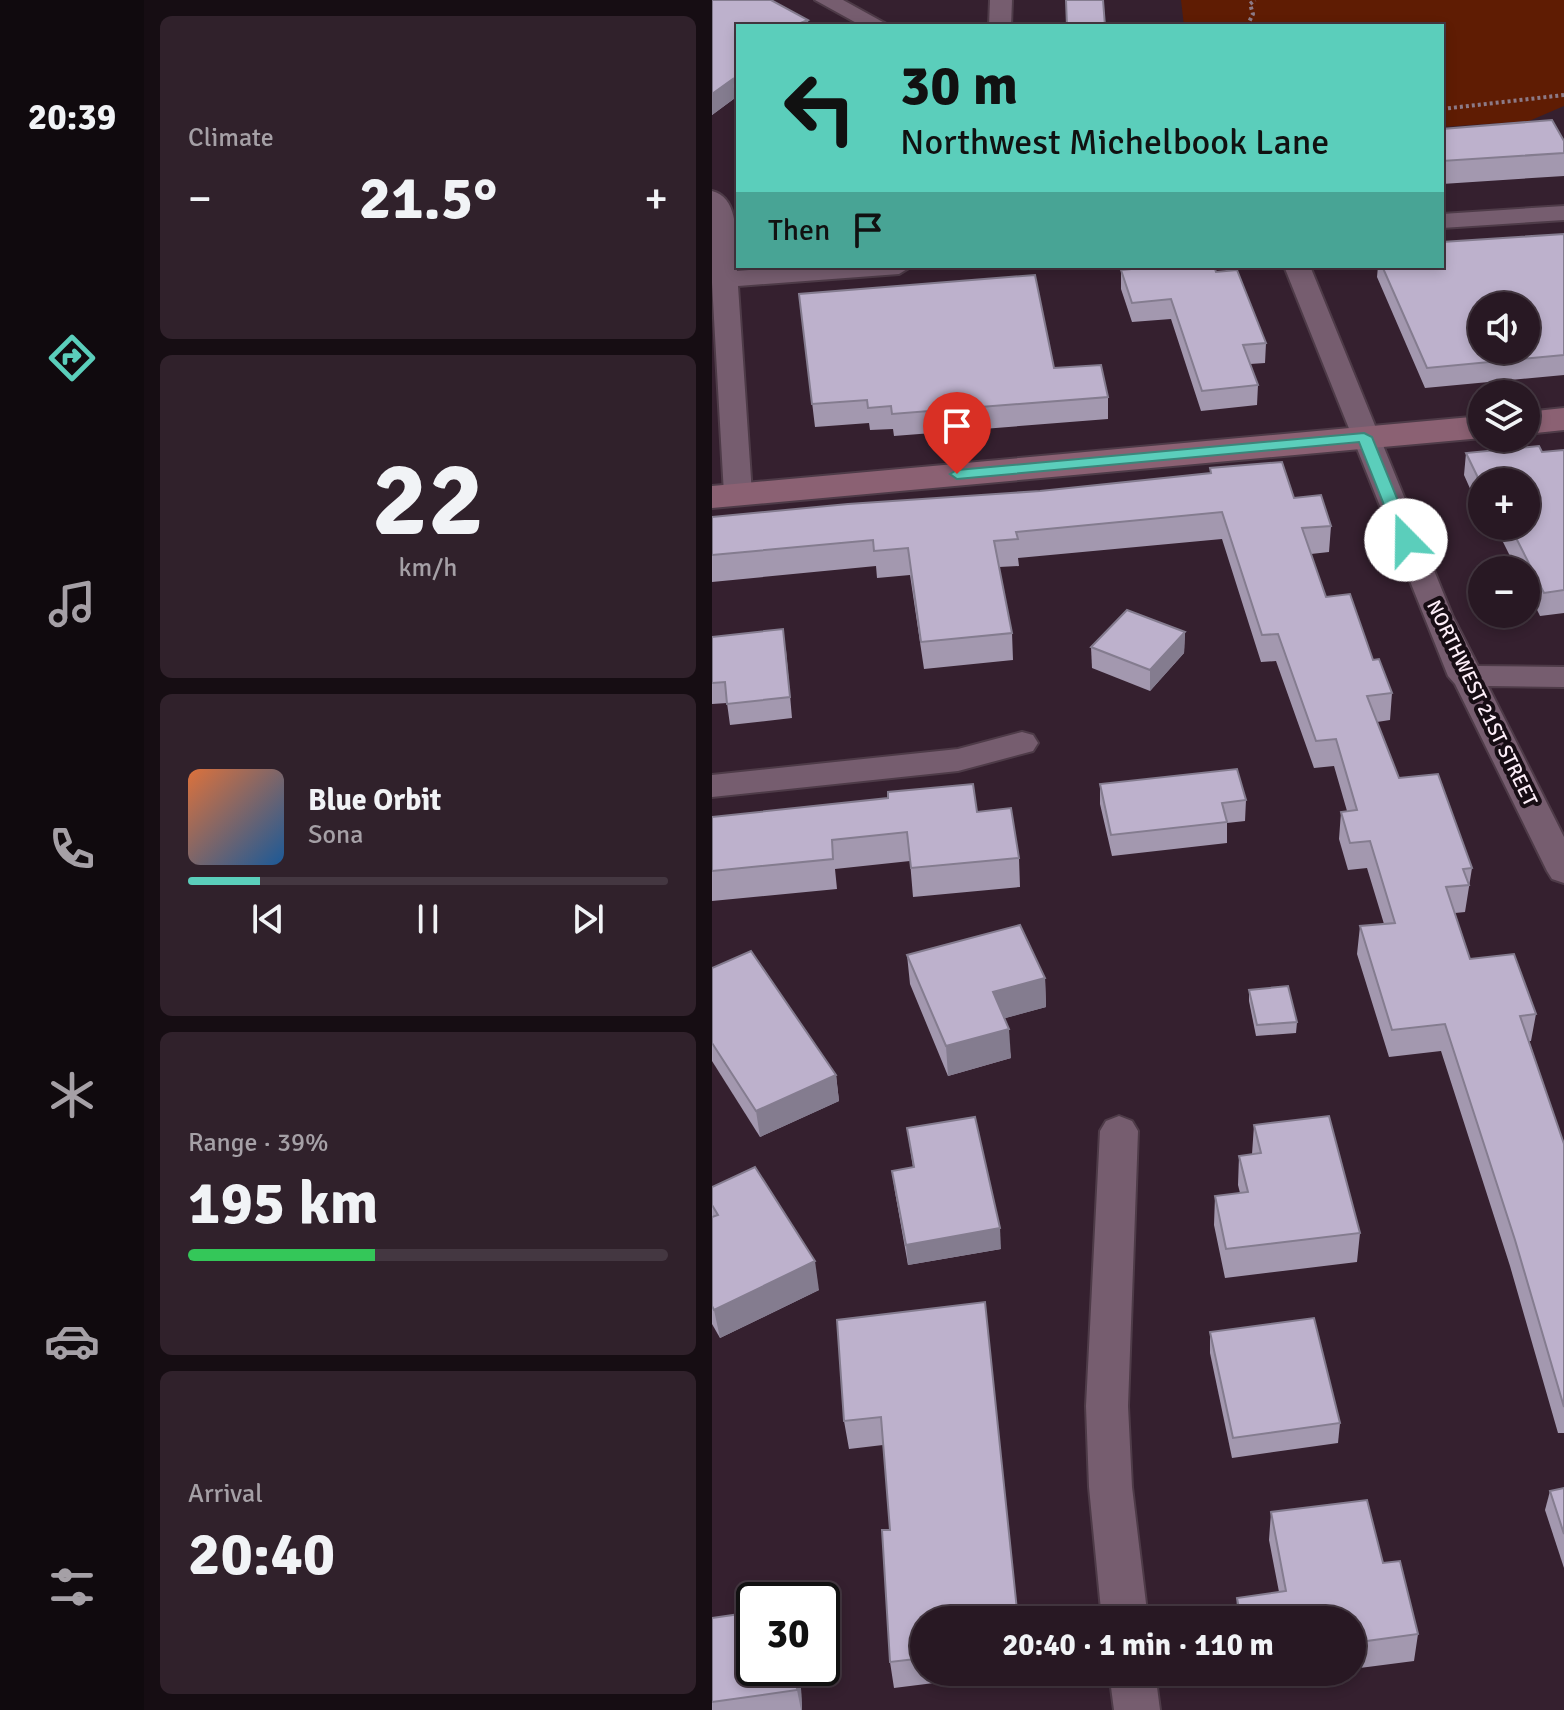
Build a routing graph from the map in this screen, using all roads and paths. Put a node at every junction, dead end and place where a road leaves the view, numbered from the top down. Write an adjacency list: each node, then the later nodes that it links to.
1 (826, 0): 4 (street)
2 (1001, 0): 5 (street)
3 (1255, 0): 6 (path)
4 (875, 24)
5 (1000, 24)
6 (1248, 24)
7 (1564, 95): 8 (path)
8 (1444, 109)
9 (712, 198): 14 (street)
10 (1564, 213): 11 (street)
11 (1444, 221)
12 (872, 268): 14 (street)
13 (1298, 268): 18 (street, NORTHWEST 21ST STREET)
14 (726, 279): 19 (street)
15 (1564, 419): 16 (street)
16 (1540, 422)
17 (1468, 428): 18 (street)
18 (1364, 437): 19 (street); 20 (street, NORTHWEST 21ST STREET)
19 (725, 496)
20 (1464, 676): 21 (street); 24 (street, NORTHWEST 21ST STREET)
21 (1564, 677)
22 (1022, 743): 23 (street)
23 (712, 786)
24 (1564, 871)
25 (1119, 1131): 26 (street)
26 (1123, 1606)
27 (1134, 1686): 28 (street)
28 (1137, 1710)

